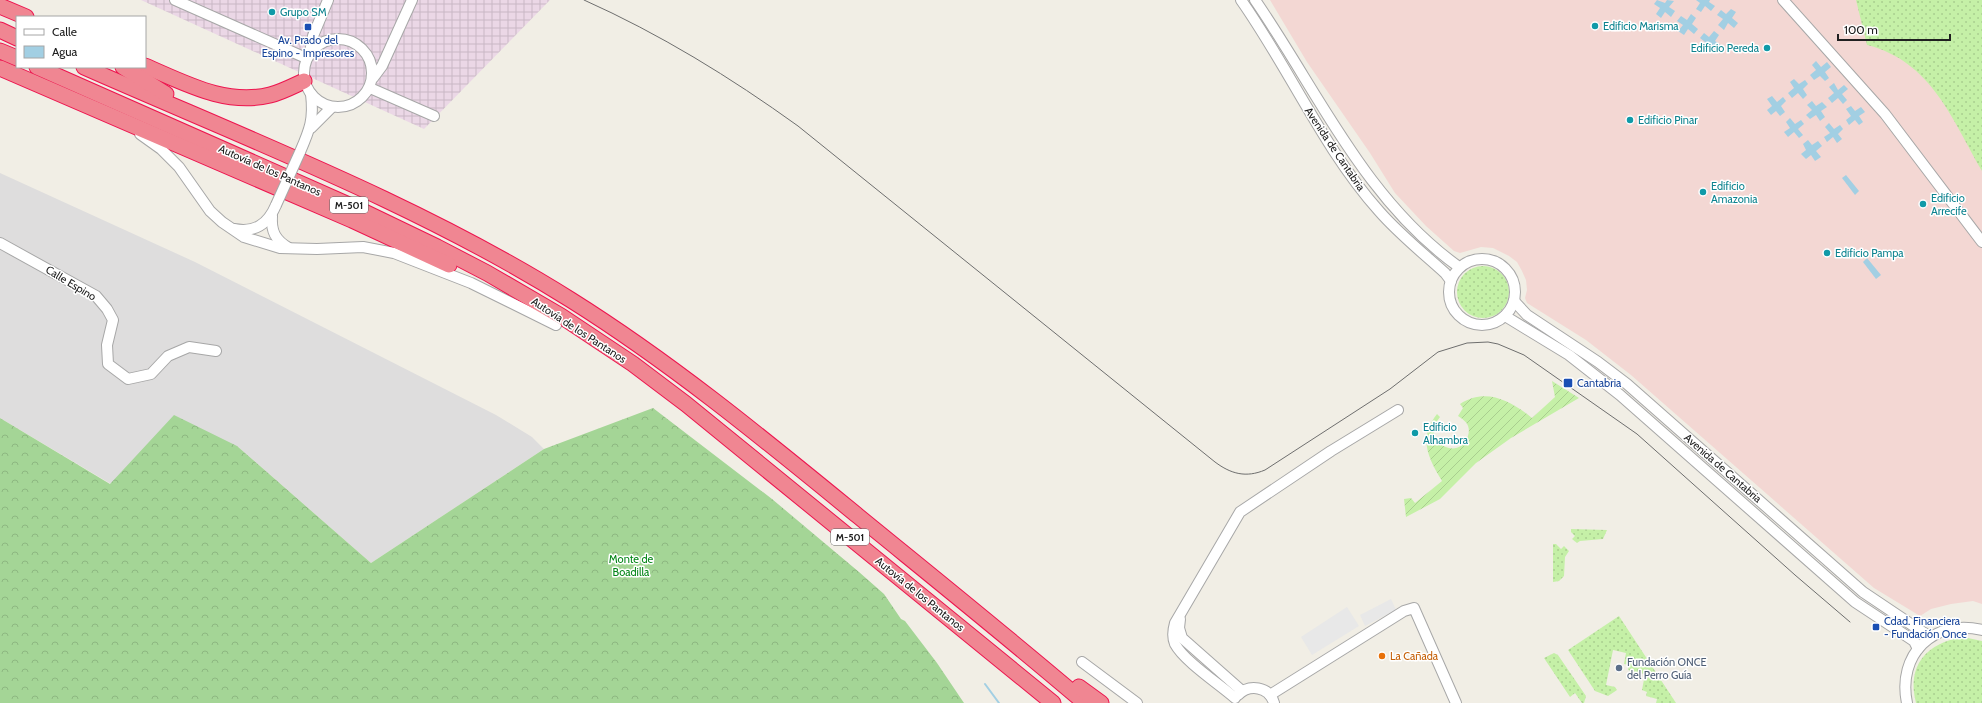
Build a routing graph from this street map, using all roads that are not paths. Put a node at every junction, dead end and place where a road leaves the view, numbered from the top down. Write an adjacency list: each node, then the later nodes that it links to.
1 (175, 0): 12 (street)
2 (328, 0): 12 (street)
3 (412, 0): 19 (street)
4 (1241, 0): 32 (street, Avenida de Cantabria)
5 (1255, 0): 31 (street, Avenida de Cantabria)
6 (1783, 0): 28 (street)
7 (0, 6): 8 (highway)
8 (24, 16)
9 (0, 30): 10 (highway)
10 (16, 38)
11 (0, 51): 13 (highway)
12 (308, 55): 19 (street); 20 (street)
13 (16, 58)
14 (146, 66): 20 (highway)
15 (0, 68): 22 (highway)
16 (39, 68): 37 (highway, Autovía de los Pantanos / M-501)
17 (86, 68): 24 (highway, Autovía de los Pantanos / M-501)
18 (125, 68): 24 (highway)
19 (371, 83): 21 (street); 23 (street)
20 (307, 87): 21 (street); 25 (street)
21 (332, 107): 25 (street)
22 (107, 115): 27 (street); 35 (highway)
23 (434, 116)
24 (212, 122): 41 (highway, Autovía de los Pantanos / M-501)
25 (311, 128): 26 (street, bridge)
26 (272, 216): 27 (street); 30 (street)
27 (232, 228): 30 (street)
28 (1982, 242)
29 (0, 243): 36 (street, Calle Espino)
30 (291, 249): 35 (street)
31 (1459, 267): 32 (street); 33 (street)
32 (1451, 280): 34 (street)
33 (1514, 301): 34 (street); 40 (street, Avenida de Cantabria)
34 (1505, 316): 42 (street, Avenida de Cantabria)
35 (556, 325): 37 (highway)
36 (216, 351)
37 (645, 374): 46 (highway, Autovía de los Pantanos / M-501)
38 (1398, 410): 44 (street)
39 (1982, 630): 40 (street)
40 (1930, 637): 42 (street)
41 (1018, 646): 47 (highway, Autovía de los Pantanos / M-501); 48 (highway)
42 (1918, 649): 51 (street)
43 (1082, 662): 49 (street)
44 (1237, 697): 45 (street)
45 (1272, 699): 50 (street)
46 (1053, 703)
47 (1085, 703)
48 (1101, 703)
49 (1137, 703)
50 (1456, 703)
51 (1907, 703)

